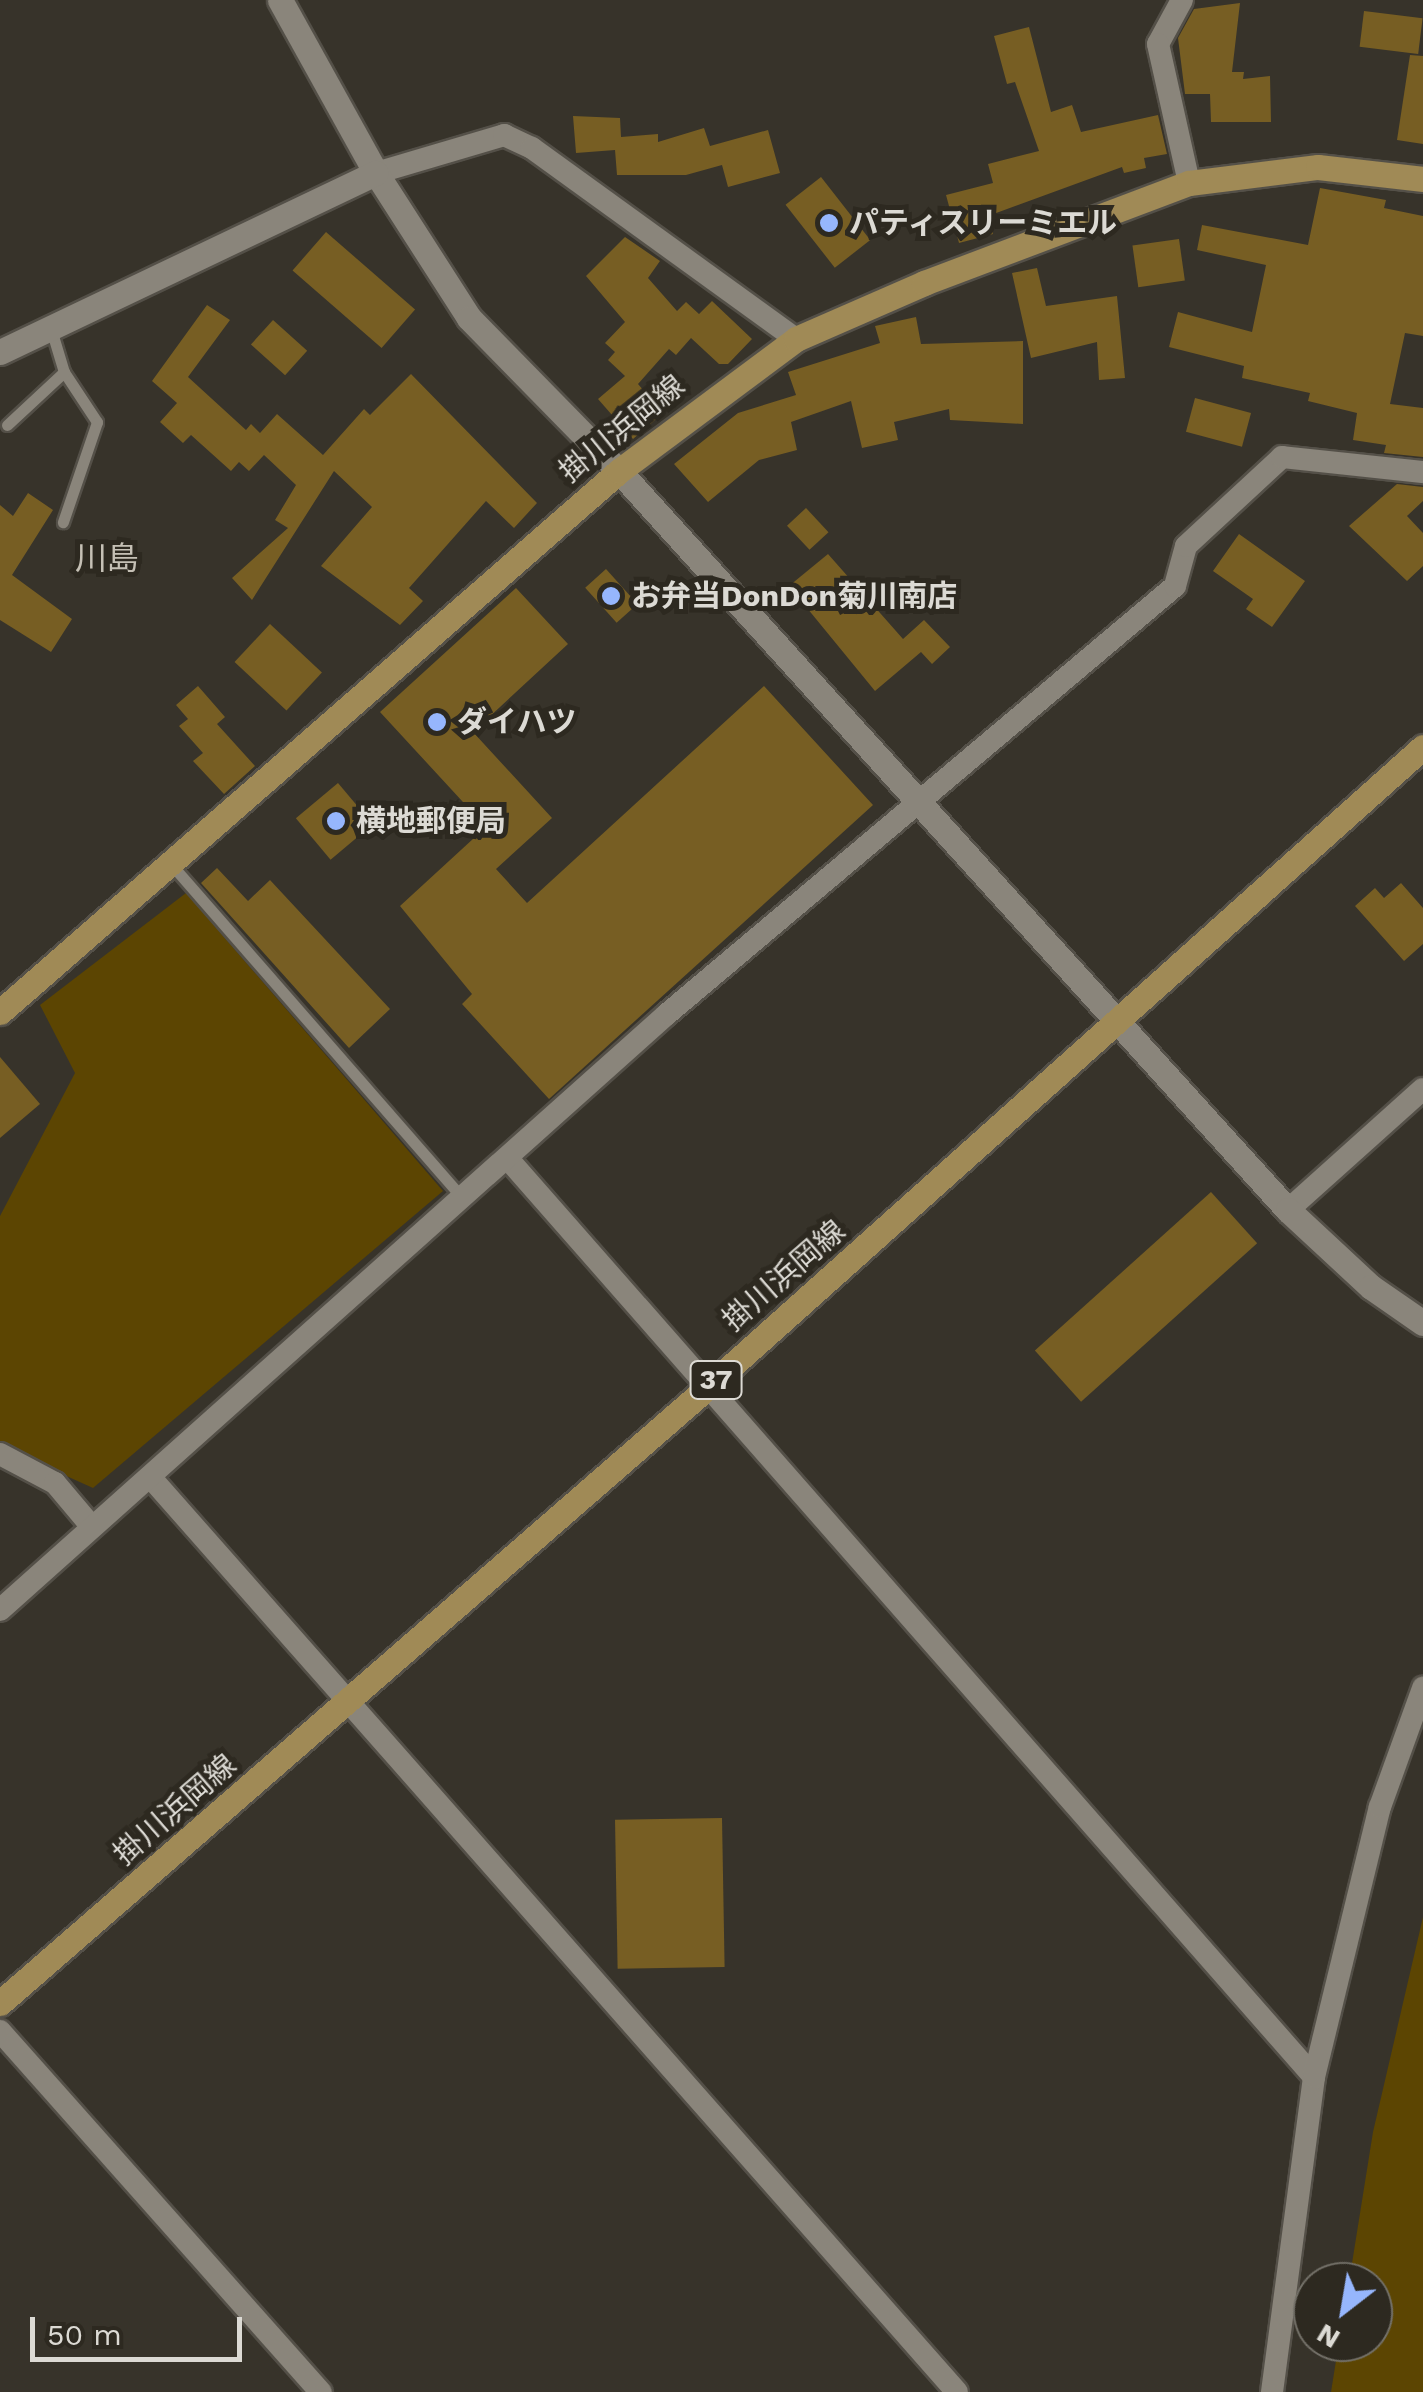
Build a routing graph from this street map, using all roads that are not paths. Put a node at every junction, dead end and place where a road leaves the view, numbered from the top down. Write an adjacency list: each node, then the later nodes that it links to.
1 (280, 0): 3 (street)
2 (1182, 0): 5 (street)
3 (376, 173): 6 (street); 7 (street); 11 (street)
4 (1423, 178): 5 (main road, 掛川浜岡線)
5 (1189, 183): 7 (main road, 掛川浜岡線)
6 (50, 329): 8 (street); 9 (lane)
7 (796, 339): 11 (main road, 掛川浜岡線)
8 (6, 344)
9 (64, 372): 10 (lane); 13 (lane)
10 (7, 426)
11 (619, 471): 15 (street); 16 (main road, 掛川浜岡線)
12 (1423, 472): 15 (street)
13 (64, 522)
14 (1423, 747): 18 (main road, 掛川浜岡線 / 37)
15 (916, 799): 18 (street); 20 (street)
16 (170, 863): 17 (main road, 掛川浜岡線); 21 (lane)
17 (0, 1012)
18 (1118, 1024): 22 (street); 24 (main road, 掛川浜岡線 / 37)
19 (1419, 1101): 22 (street)
20 (509, 1160): 21 (street); 24 (street)
21 (464, 1200): 26 (street)
22 (1288, 1210): 23 (street)
23 (1423, 1323)
24 (708, 1386): 30 (main road, 掛川浜岡線 / 37); 33 (street)
25 (0, 1454): 27 (street)
26 (152, 1479): 27 (street); 30 (street)
27 (92, 1527): 28 (street)
28 (0, 1610)
29 (1423, 1688): 33 (street)
30 (351, 1701): 31 (main road, 掛川浜岡線 / 37); 35 (street)
31 (0, 2004)
32 (0, 2030): 34 (street)
33 (1314, 2077): 36 (street)
34 (321, 2392)
35 (957, 2392)
36 (1272, 2392)

